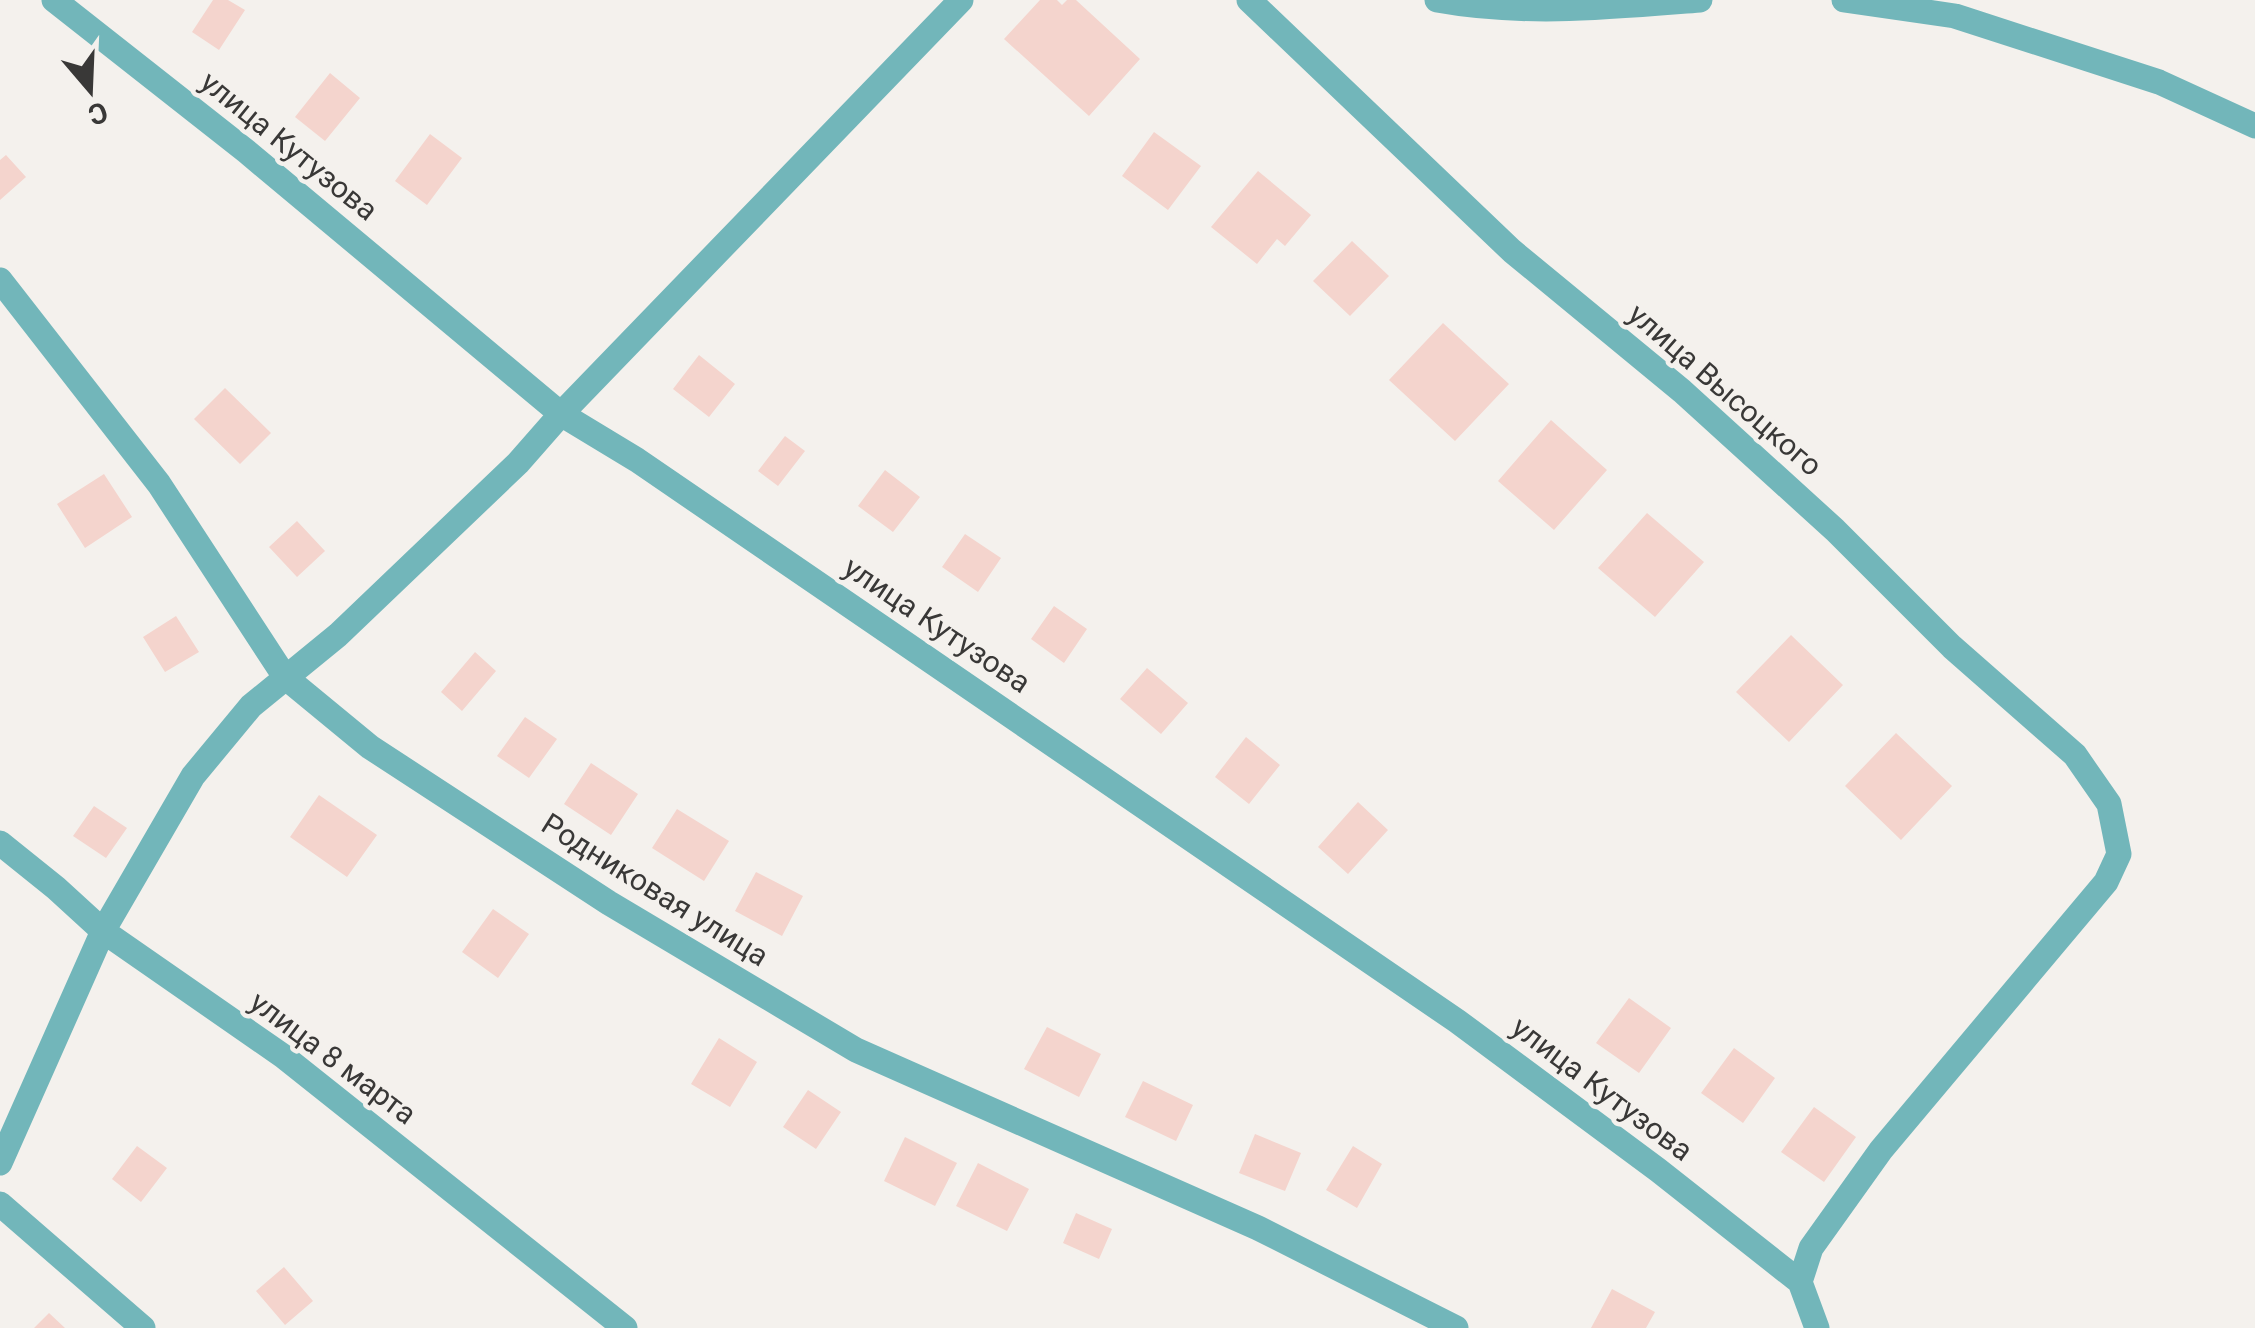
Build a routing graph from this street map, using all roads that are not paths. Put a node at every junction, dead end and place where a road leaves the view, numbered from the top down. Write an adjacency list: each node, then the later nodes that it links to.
1 (54, 0): 9 (street, улица Кутузова)
2 (961, 0): 9 (street)
3 (1248, 0): 15 (street, улица Высоцкого)
4 (1437, 0): 5 (street)
5 (1700, 0)
6 (1844, 0): 7 (street)
7 (2255, 126)
8 (0, 280): 10 (street, Родниковая улица)
9 (560, 414): 10 (street); 15 (street, улица Кутузова)
10 (285, 677): 12 (street); 18 (street, Родниковая улица)
11 (0, 843): 12 (street, улица 8 марта)
12 (103, 931): 13 (street); 17 (street, улица 8 марта)
13 (0, 1162)
14 (0, 1204): 16 (street)
15 (1800, 1282): 19 (street)
16 (143, 1328)
17 (625, 1328)
18 (1456, 1328)
19 (1817, 1328)

